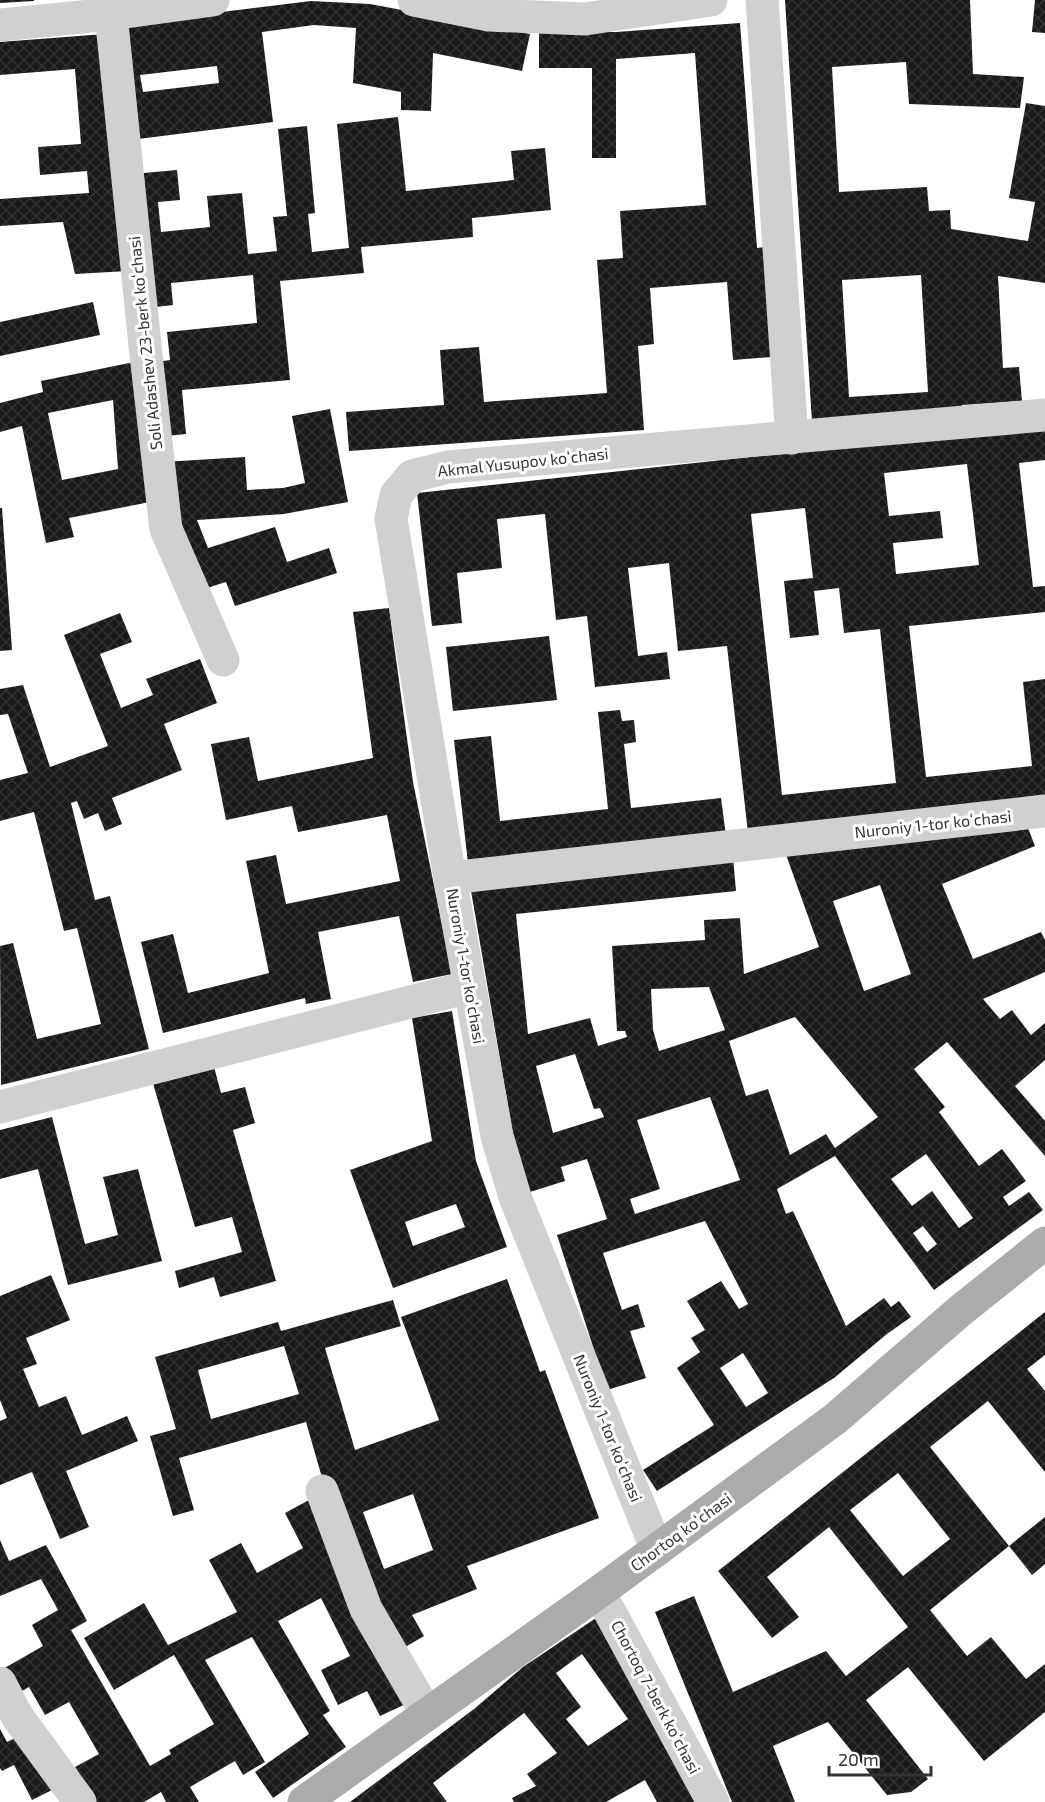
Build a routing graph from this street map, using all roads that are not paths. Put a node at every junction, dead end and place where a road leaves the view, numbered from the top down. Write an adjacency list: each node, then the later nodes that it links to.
1 (213, 0): 5 (street)
2 (414, 0): 3 (street)
3 (711, 0)
4 (762, 0): 8 (street)
5 (111, 14): 6 (street); 9 (street, Soli Adashev 23-berk koʻchasi)
6 (0, 25)
7 (1045, 415): 8 (street, Akmal Yusupov koʻchasi)
8 (792, 438): 11 (street, Akmal Yusupov koʻchasi)
9 (223, 660)
10 (1045, 811): 11 (street, Nuroniy 1-tor koʻchasi)
11 (450, 878): 12 (street, Nuroniy 1-tor koʻchasi)
12 (469, 987): 13 (street); 16 (street, Nuroniy 1-tor koʻchasi)
13 (0, 1107)
14 (1045, 1243): 16 (main road, Chortoq koʻchasi)
15 (322, 1491): 19 (street)
16 (657, 1550): 17 (main road, Chortoq koʻchasi)
17 (599, 1592): 19 (main road, Chortoq koʻchasi); 22 (street, Chortoq 7-berk koʻchasi)
18 (0, 1683): 20 (street)
19 (427, 1714): 21 (main road, Chortoq koʻchasi)
20 (80, 1802)
21 (304, 1802)
22 (713, 1802)

